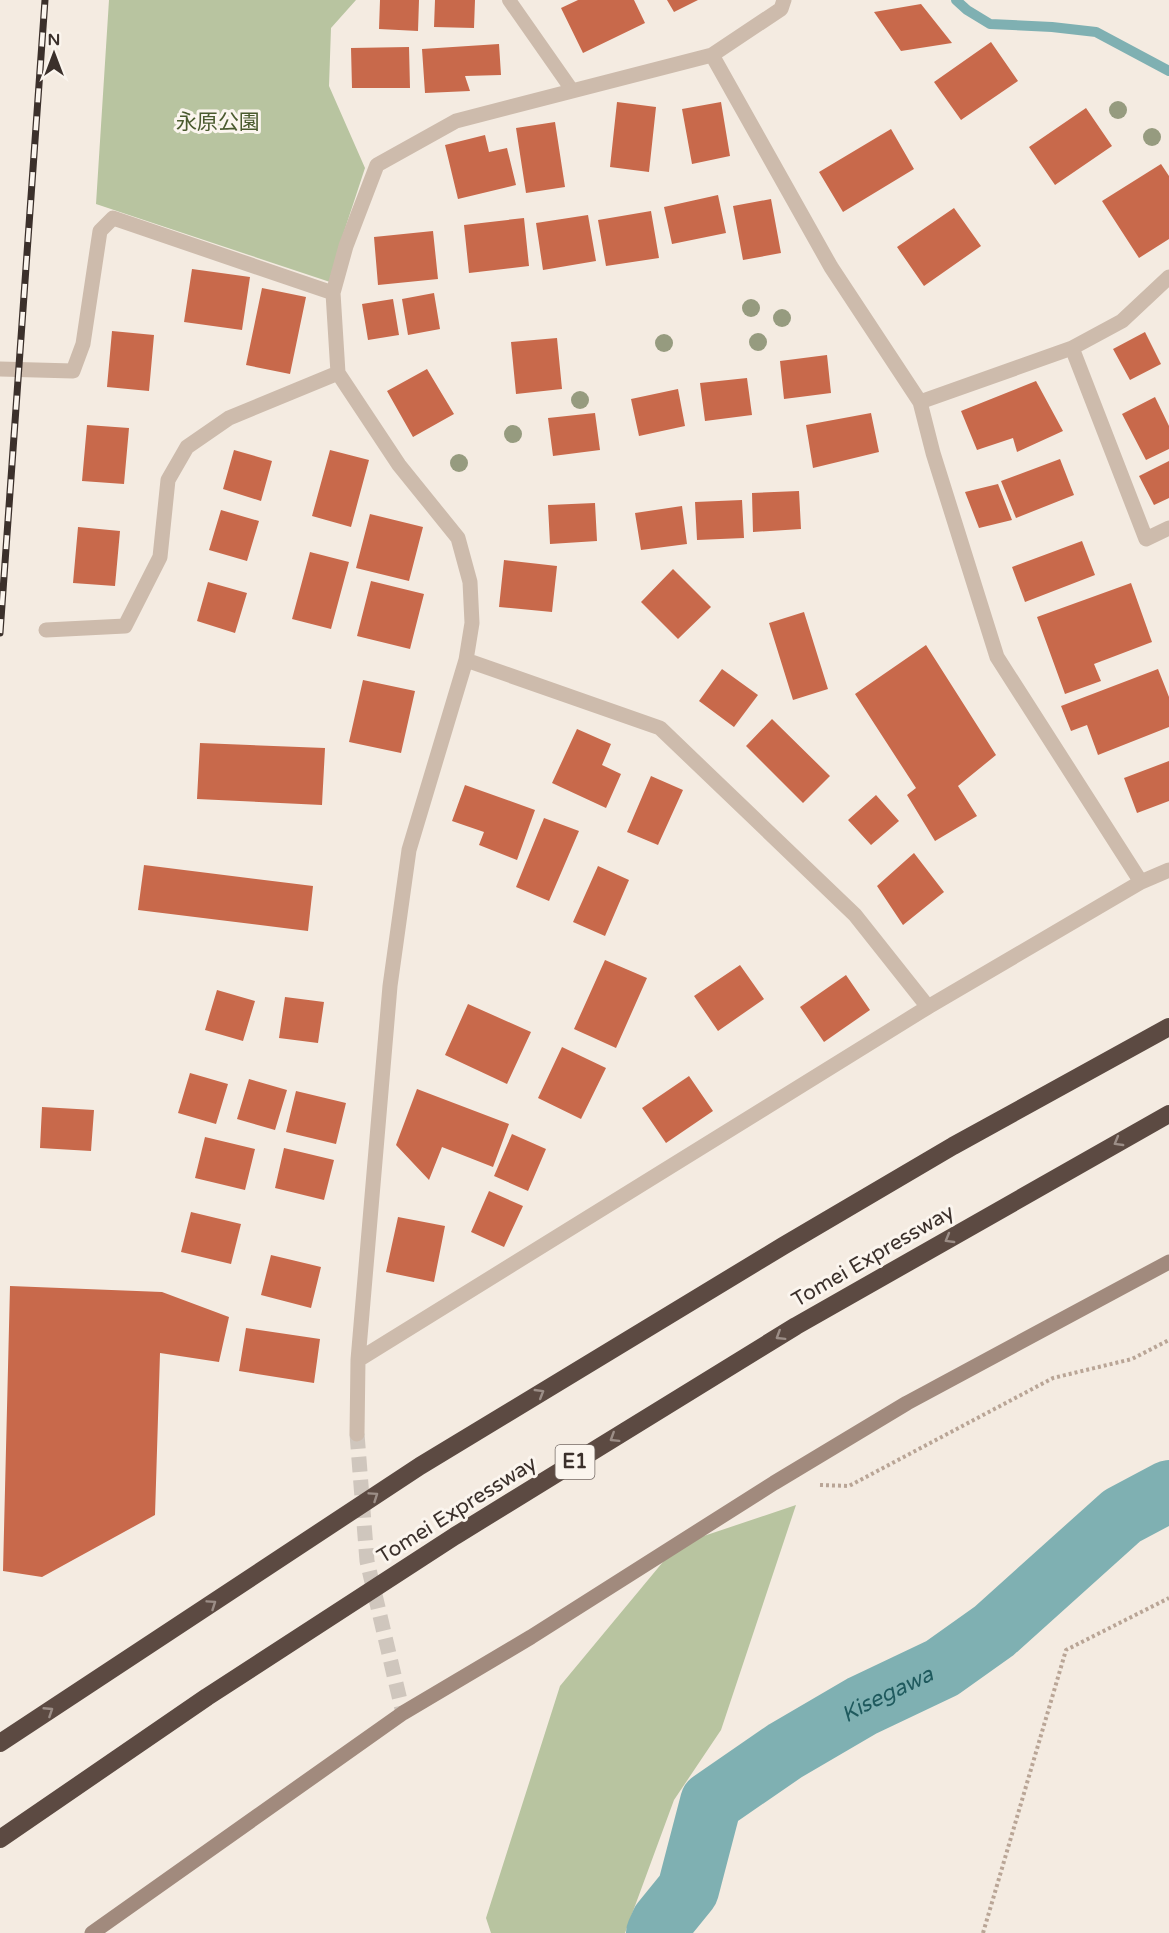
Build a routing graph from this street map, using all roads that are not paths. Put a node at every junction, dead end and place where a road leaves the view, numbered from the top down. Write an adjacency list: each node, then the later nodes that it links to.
1 (509, 0): 4 (lane)
2 (784, 0): 3 (street)
3 (712, 55): 4 (street); 10 (street)
4 (572, 90): 6 (street)
5 (1169, 277): 7 (street)
6 (333, 293): 8 (street); 9 (street)
7 (1072, 348): 10 (street); 11 (street)
8 (0, 369)
9 (338, 373): 12 (street); 13 (street)
10 (920, 402): 15 (street)
11 (1169, 528)
12 (46, 630)
13 (466, 660): 16 (street); 20 (street)
14 (1169, 870): 15 (street)
15 (1141, 882): 16 (street)
16 (928, 1007): 20 (street)
17 (1169, 1027): 22 (highway, one-way to 17)
18 (1169, 1114): 23 (highway, Tomei Expressway / E1, one-way to 23)
19 (1169, 1262): 24 (street)
20 (358, 1360): 21 (street)
21 (357, 1434)
22 (0, 1743)
23 (0, 1839)
24 (92, 1933)

